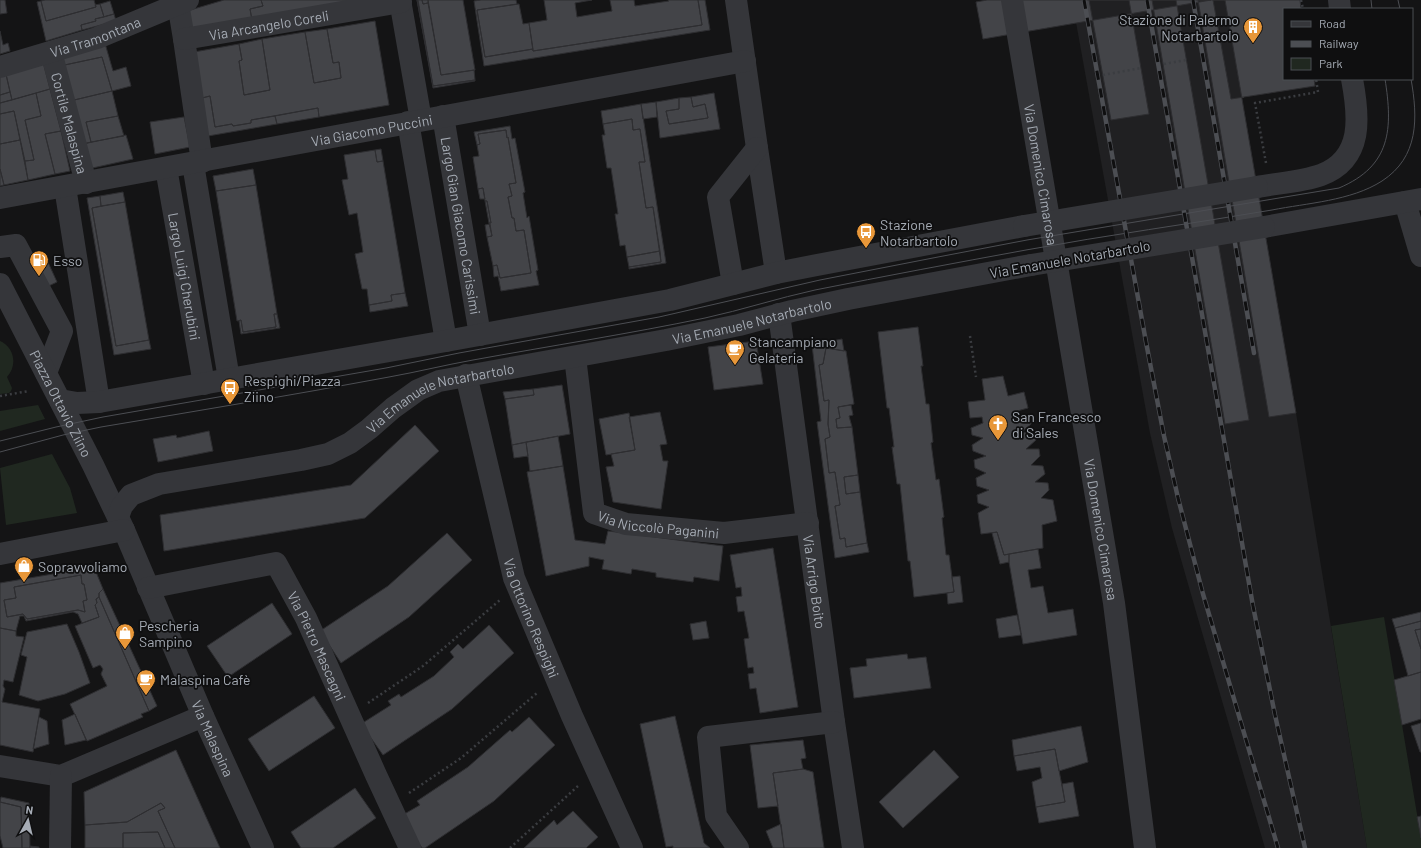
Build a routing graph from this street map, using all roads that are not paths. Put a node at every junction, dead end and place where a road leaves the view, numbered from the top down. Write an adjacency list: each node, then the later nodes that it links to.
1 (736, 0): 6 (street)
2 (1012, 0): 47 (street, Via Domenico Cimarosa)
3 (401, 1): 5 (street, Via Arcangelo Coreli); 11 (street)
4 (183, 2): 5 (street, Largo Luigi Cherubini); 8 (street, Via Tramontana)
5 (184, 39): 13 (street, Largo Luigi Cherubini)
6 (744, 61): 10 (street, Via Giacomo Puccini); 12 (street)
7 (54, 63): 15 (street, Cortile Malaspina)
8 (0, 67)
9 (1352, 80): 20 (street, bridge)
10 (444, 116): 11 (street, Via Giacomo Puccini); 24 (street, Largo Gian Giacomo Carissimi)
11 (415, 121): 13 (street, Via Giacomo Puccini); 25 (street)
12 (756, 148): 20 (street); 21 (street)
13 (197, 163): 14 (street, Via Giacomo Puccini); 29 (street, Largo Luigi Cherubini)
14 (166, 168): 15 (street, Via Giacomo Puccini); 30 (street, Largo Luigi Cherubini)
15 (75, 185): 16 (street, Via Giacomo Puccini); 32 (street, Cortile Malaspina)
16 (0, 198)
17 (1413, 201): 19 (street); 23 (street, Via Emanuele Notarbartolo, bridge)
18 (0, 247): 27 (street)
19 (1421, 256)
20 (776, 273): 21 (street)
21 (733, 284): 24 (street)
22 (1, 287): 27 (street, Piazza Ottavio Ziino)
23 (779, 314): 26 (street, Via Emanuele Notarbartolo); 33 (street, Via Arrigo Boito)
24 (480, 335): 25 (street)
25 (446, 341): 29 (street)
26 (575, 357): 28 (street, Via Emanuele Notarbartolo); 33 (street, Via Niccolò Paganini)
27 (46, 373): 31 (street, Piazza Ottavio Ziino)
28 (466, 375): 34 (street, Via Emanuele Notarbartolo); 44 (street, Via Ottorino Respighi)
29 (229, 379): 30 (street)
30 (204, 384): 32 (street)
31 (60, 400): 32 (street); 34 (street, Piazza Ottavio Ziino)
32 (99, 402)
33 (808, 523): 38 (street, Via Arrigo Boito)
34 (121, 524): 35 (street); 36 (street, Via Malaspina)
35 (0, 554)
36 (148, 588): 37 (street, Via Malaspina); 43 (street, Via Pietro Mascagni)
37 (203, 716): 40 (street); 42 (street, Via Malaspina)
38 (834, 722): 45 (street); 46 (street, Via Arrigo Boito)
39 (0, 766): 40 (street)
40 (61, 776): 41 (street)
41 (60, 848)
42 (263, 848)
43 (410, 848)
44 (632, 848)
45 (738, 848)
46 (853, 848)
47 (1146, 848)

